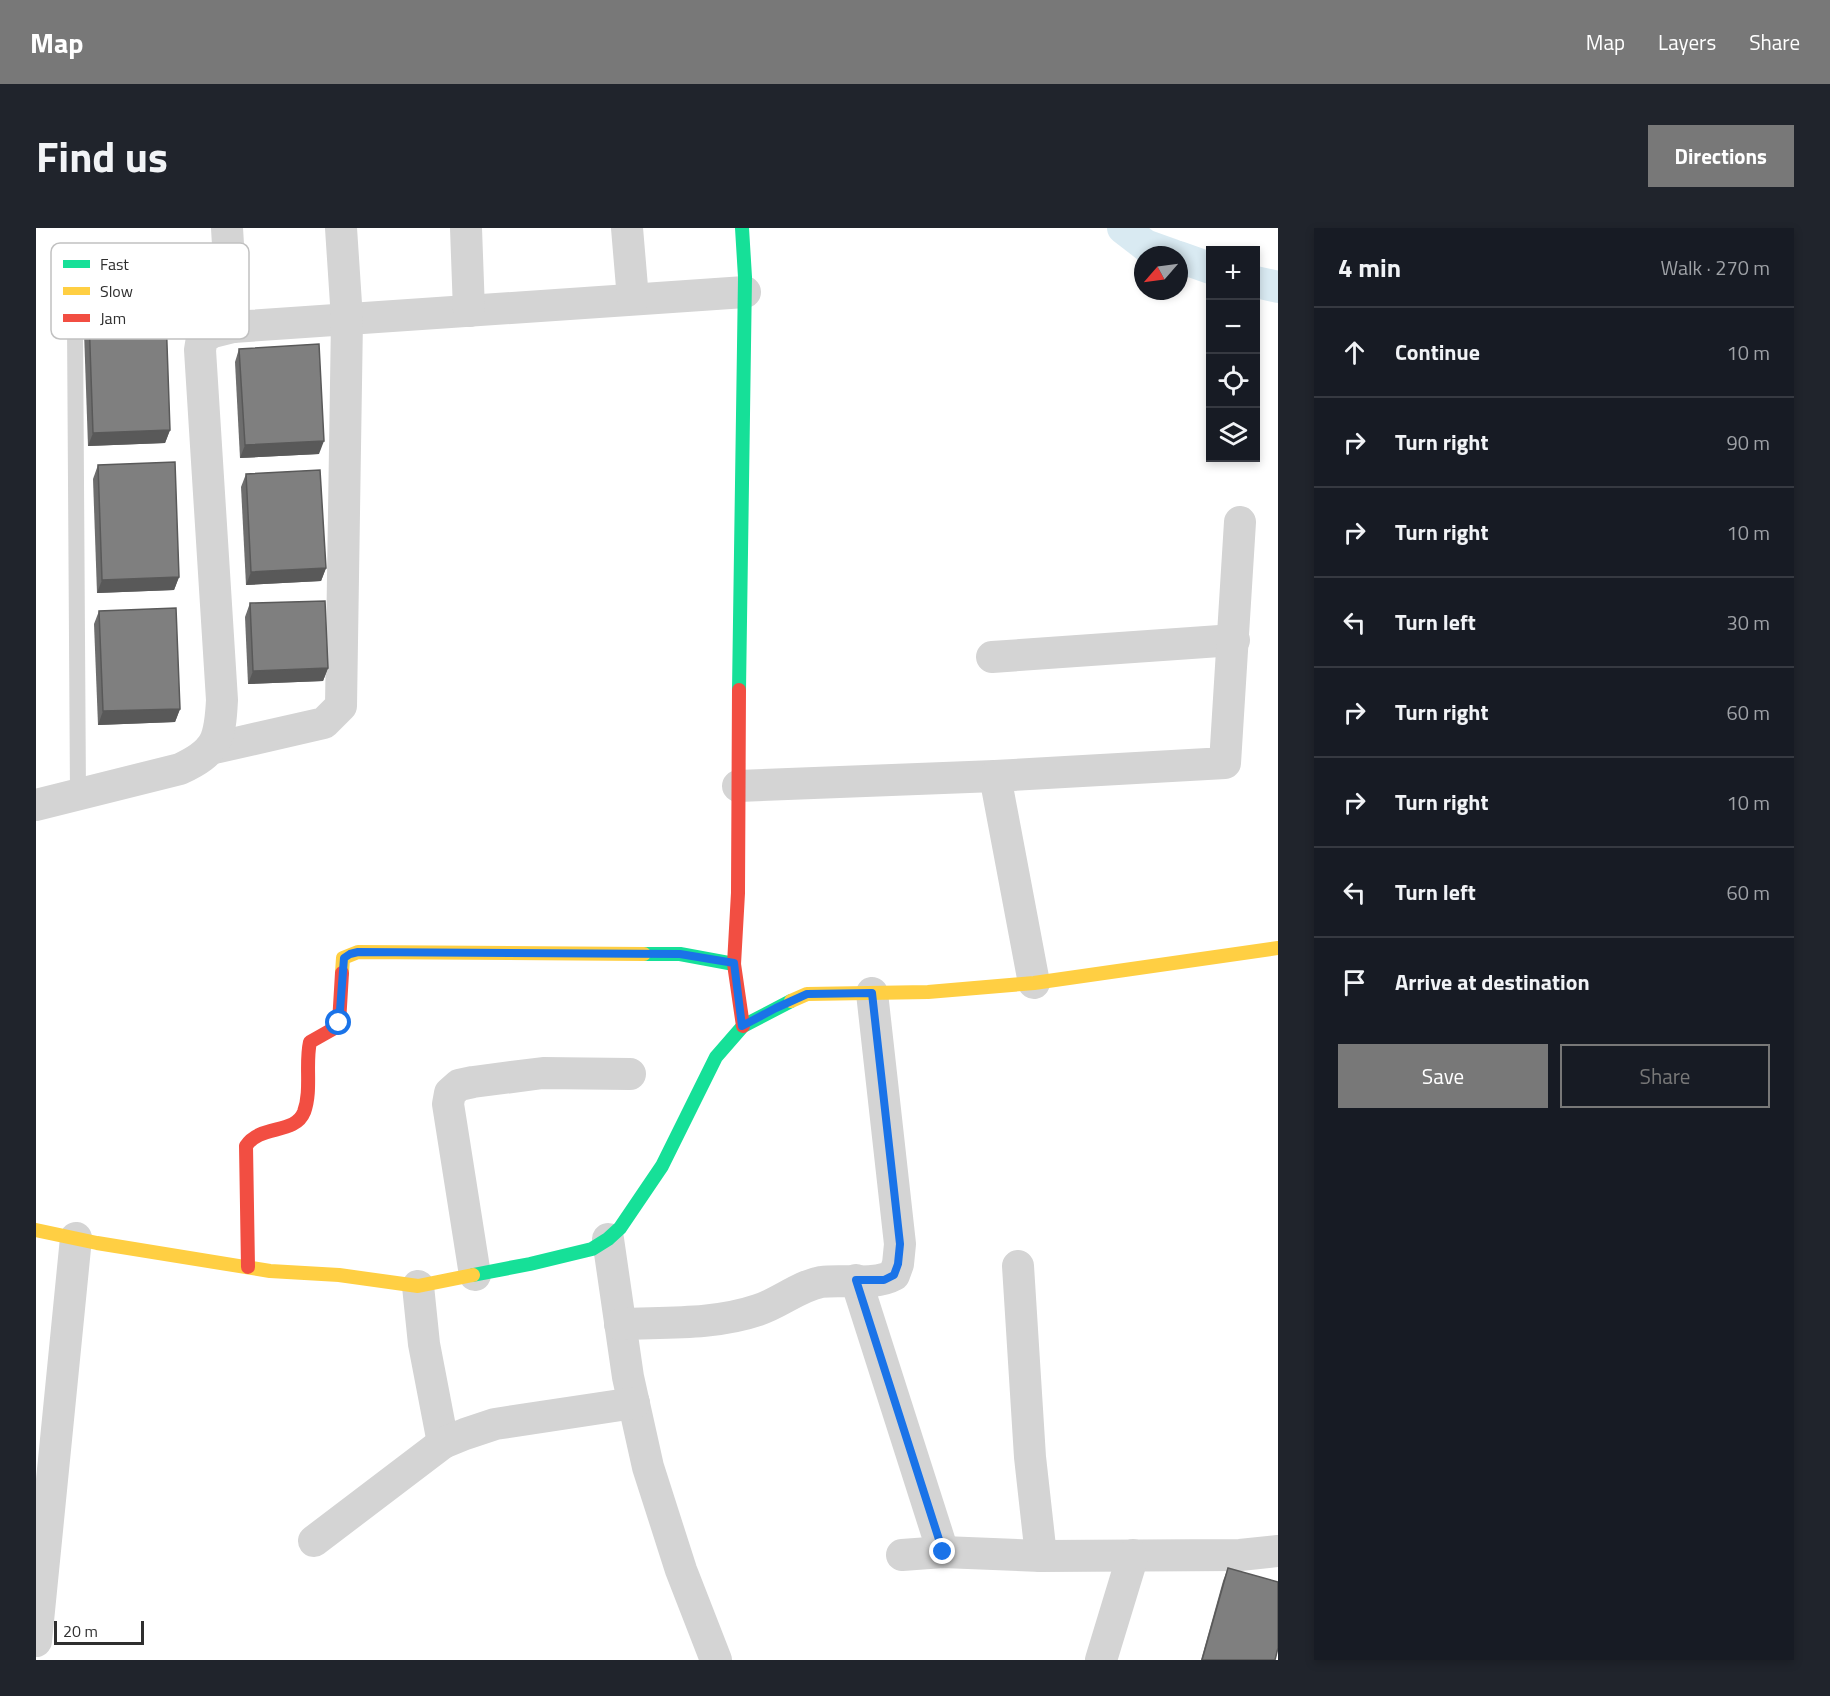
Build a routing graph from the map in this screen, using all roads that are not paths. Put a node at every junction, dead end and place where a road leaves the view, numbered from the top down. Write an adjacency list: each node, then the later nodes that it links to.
1 (227, 228): 6 (street)
2 (341, 228): 10 (street)
3 (466, 228): 9 (street)
4 (627, 228): 8 (street)
5 (742, 228): 7 (street)
6 (228, 243)
7 (745, 291): 8 (street); 19 (street)
8 (633, 299): 9 (street)
9 (469, 311): 10 (street)
10 (347, 319): 11 (street); 17 (street)
11 (249, 326)
12 (75, 339): 20 (lane)
13 (202, 339): 17 (street)
14 (1240, 522): 15 (street)
15 (1234, 640): 16 (street); 18 (street)
16 (992, 657)
17 (210, 749): 20 (street)
18 (995, 776): 19 (street); 24 (street)
19 (738, 786): 23 (street)
20 (78, 796): 21 (street)
21 (36, 805)
22 (1278, 948): 24 (street)
23 (734, 963): 26 (street); 32 (street)
24 (1034, 983): 25 (street)
25 (872, 993): 26 (street); 34 (street)
26 (742, 1026): 30 (street)
27 (630, 1074): 33 (street)
28 (36, 1230): 29 (street)
29 (76, 1239): 32 (street); 39 (street)
30 (608, 1239): 33 (street); 36 (street)
31 (1018, 1266): 45 (street)
32 (248, 1268): 35 (street)
33 (475, 1275): 35 (street)
34 (856, 1280): 36 (street); 42 (street)
35 (417, 1286): 38 (street)
36 (620, 1324): 37 (street)
37 (634, 1403): 38 (street); 47 (street)
38 (443, 1443): 40 (street)
39 (43, 1492): 46 (street)
40 (314, 1541)
41 (1278, 1551): 44 (street)
42 (943, 1552): 43 (street); 45 (street)
43 (902, 1555)
44 (1133, 1555): 45 (street); 48 (street)
45 (1041, 1556)
46 (36, 1641)
47 (716, 1660)
48 (1101, 1660)

